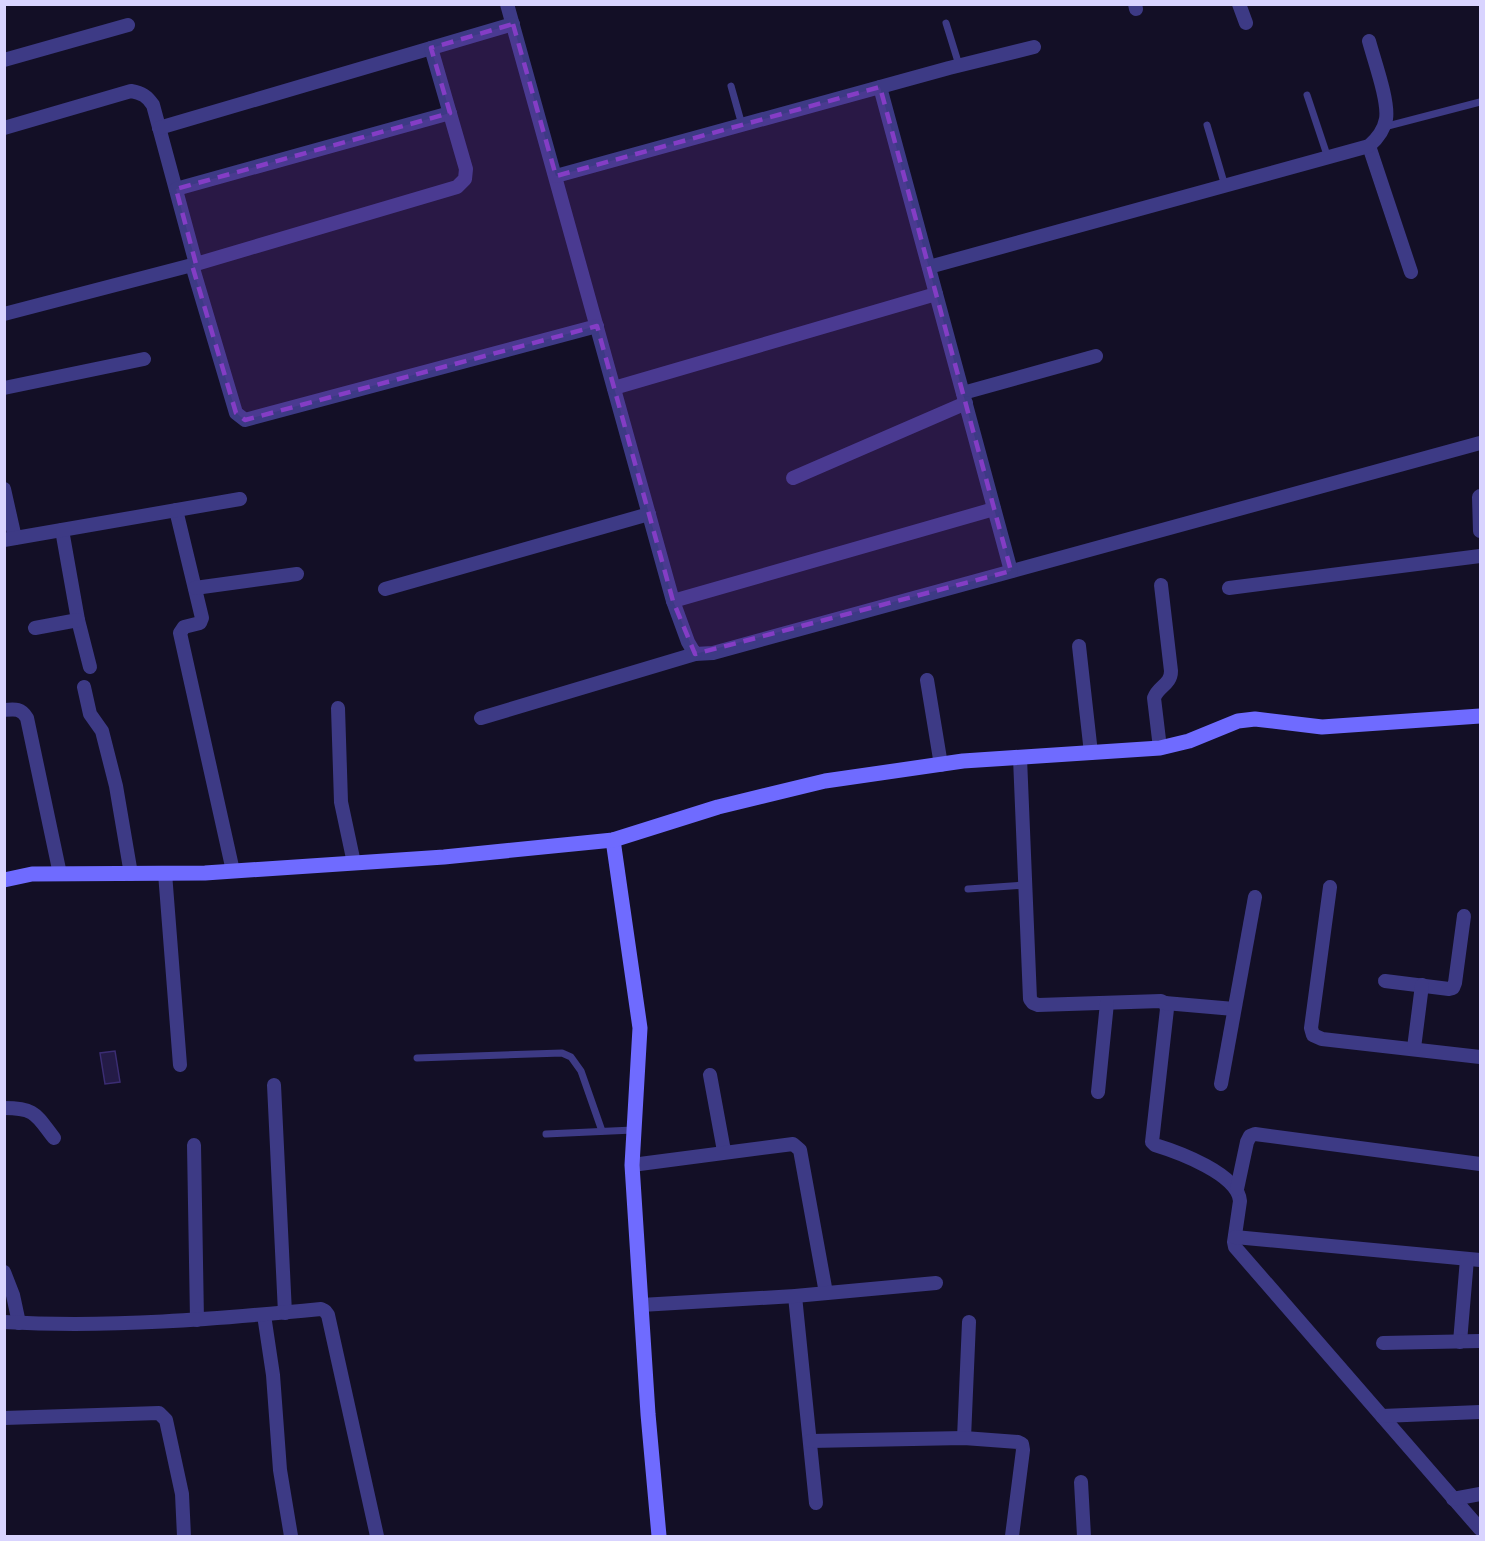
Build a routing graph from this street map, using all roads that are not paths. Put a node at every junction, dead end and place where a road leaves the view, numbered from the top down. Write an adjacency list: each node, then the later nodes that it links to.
1 (507, 4): 5 (street)
2 (1239, 4): 4 (street)
3 (946, 23): 11 (lane)
4 (1246, 23)
5 (513, 24): 9 (street); 24 (street)
6 (128, 25): 10 (street)
7 (1368, 41): 19 (street)
8 (1034, 47): 11 (street)
9 (430, 48): 16 (street); 21 (street)
10 (4, 60)
11 (959, 65): 13 (street)
12 (730, 86): 17 (lane)
13 (880, 87): 17 (street); 28 (street)
14 (1307, 95): 23 (lane)
15 (1480, 102): 19 (lane)
16 (450, 113): 26 (street); 27 (street)
17 (742, 125): 24 (street)
18 (1207, 125): 25 (lane)
19 (1383, 127): 22 (street)
20 (4, 128): 21 (street)
21 (159, 128): 26 (street)
22 (1369, 146): 23 (street); 29 (street)
23 (1328, 158): 25 (street)
24 (556, 176): 32 (street)
25 (1226, 186): 28 (street)
26 (176, 189): 27 (street)
27 (194, 265): 31 (street); 32 (street)
28 (929, 267): 30 (street)
29 (1411, 272)
30 (936, 294): 36 (street); 37 (street)
31 (4, 314)
32 (597, 326): 36 (street)
33 (1096, 356): 37 (street)
34 (144, 359): 35 (street)
35 (4, 388)
36 (614, 388): 45 (street)
37 (964, 398): 39 (street); 43 (street)
38 (1480, 443): 50 (street)
39 (793, 478)
40 (4, 489): 48 (street)
41 (1480, 496): 47 (street)
42 (240, 499): 44 (street)
43 (994, 509): 50 (street); 56 (street)
44 (176, 510): 46 (street); 53 (street)
45 (649, 514): 55 (street); 56 (street)
46 (62, 530): 48 (street); 57 (street)
47 (1480, 531)
48 (10, 539)
49 (1480, 556): 54 (street)
50 (1011, 571): 60 (street)
51 (297, 574): 53 (street)
52 (1161, 585): 68 (street)
53 (195, 588): 74 (street)
54 (1229, 588)
55 (385, 589)
56 (673, 601): 60 (street)
57 (78, 620): 58 (street); 61 (street)
58 (34, 628)
59 (1079, 646): 69 (street)
60 (694, 654): 67 (street)
61 (90, 667)
62 (927, 680): 71 (street)
63 (84, 687): 77 (street)
64 (338, 708): 73 (street)
65 (4, 710): 76 (street)
66 (1480, 716): 68 (street)
67 (481, 718)
68 (1160, 748): 69 (street)
69 (1091, 753): 70 (street)
70 (1020, 758): 71 (street); 79 (street)
71 (941, 765): 72 (street)
72 (613, 840): 73 (street); 98 (street)
73 (354, 863): 74 (street)
74 (233, 871): 75 (street)
75 (165, 873): 77 (street); 92 (street)
76 (60, 874): 77 (street); 78 (street)
77 (131, 874)
78 (4, 880)
79 (1025, 885): 81 (lane); 86 (street)
80 (1330, 887): 89 (street)
81 (968, 889)
82 (1255, 897): 88 (street)
83 (1464, 916): 85 (street)
84 (1385, 981): 85 (street)
85 (1422, 986): 89 (street)
86 (1107, 1003): 87 (street); 96 (street)
87 (1165, 1004): 88 (street); 106 (street)
88 (1234, 1009): 94 (street)
89 (1414, 1048): 90 (street)
90 (1480, 1057)
91 (417, 1058): 99 (lane)
92 (180, 1065)
93 (710, 1075): 103 (street)
94 (1221, 1084)
95 (274, 1085): 114 (street)
96 (1098, 1092)
97 (4, 1108): 101 (street)
98 (634, 1130): 99 (lane); 104 (street)
99 (602, 1131): 100 (lane)
100 (546, 1134)
101 (54, 1138)
102 (194, 1145): 116 (street)
103 (724, 1151): 104 (street); 111 (street)
104 (632, 1164): 113 (street)
105 (1480, 1164): 106 (street)
106 (1237, 1189): 107 (street)
107 (1235, 1237): 108 (street); 124 (street)
108 (1474, 1259): 121 (street)
109 (4, 1272): 119 (street)
110 (936, 1282): 111 (street)
111 (826, 1293): 112 (street)
112 (795, 1296): 113 (street); 127 (street)
113 (641, 1305): 136 (street)
114 (285, 1312): 115 (street); 135 (street)
115 (264, 1315): 116 (street); 134 (street)
116 (196, 1320): 119 (street)
117 (4, 1322): 119 (street)
118 (969, 1322): 126 (street)
119 (20, 1323)
120 (1480, 1341): 121 (street)
121 (1460, 1342): 122 (street)
122 (1383, 1343)
123 (1480, 1412): 124 (street)
124 (1382, 1416): 130 (street)
125 (4, 1418): 133 (street)
126 (964, 1438): 127 (street); 137 (street)
127 (810, 1441): 131 (street)
128 (1081, 1482): 138 (street)
129 (1480, 1494): 130 (street)
130 (1453, 1499): 132 (street)
131 (816, 1503)
132 (1480, 1530)
133 (184, 1536)
134 (291, 1536)
135 (377, 1536)
136 (659, 1536)
137 (1012, 1536)
138 (1084, 1536)

